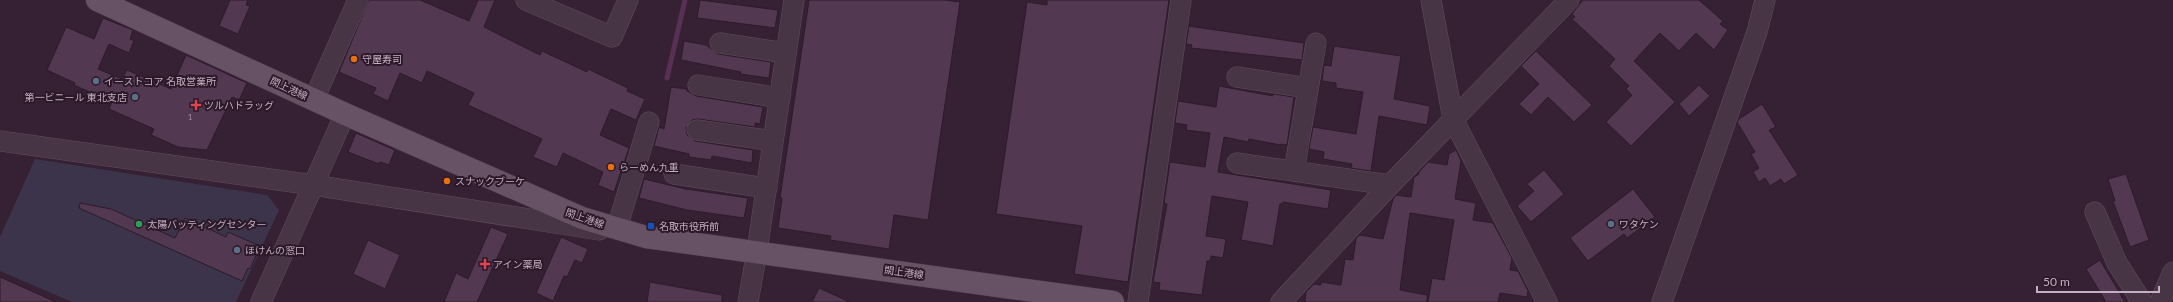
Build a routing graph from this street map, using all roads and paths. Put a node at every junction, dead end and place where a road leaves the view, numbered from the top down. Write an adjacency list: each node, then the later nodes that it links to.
1 (97, 0): 17 (main road, 閖上港線)
2 (358, 0): 17 (street)
3 (526, 0): 4 (street)
4 (628, 0)
5 (794, 0): 12 (street)
6 (1181, 0): 40 (street)
7 (1431, 0): 19 (street)
8 (1569, 0): 19 (street)
9 (1765, 0): 43 (street)
10 (720, 43): 12 (street)
11 (1316, 43): 15 (street)
12 (786, 52): 16 (street)
13 (1237, 77): 15 (street)
14 (698, 85): 16 (street)
15 (1308, 88): 25 (street)
16 (780, 98): 23 (street)
17 (314, 99): 18 (main road, 閖上港線)
18 (345, 114): 27 (street); 29 (main road, 閖上港線)
19 (1453, 119): 28 (street); 42 (street)
20 (649, 122): 33 (street)
21 (697, 130): 23 (street)
22 (0, 141): 27 (street)
23 (773, 141): 30 (street)
24 (1237, 163): 25 (street)
25 (1294, 171): 28 (street)
26 (674, 174): 30 (street)
27 (313, 185): 32 (street); 37 (street)
28 (1390, 185): 41 (street)
29 (512, 188): 32 (street); 33 (main road, 閖上港線)
30 (767, 188): 35 (street)
31 (2095, 212): 44 (street)
32 (490, 214): 34 (street)
33 (616, 228): 34 (main road, 閖上港線)
34 (646, 237): 35 (main road, 閖上港線)
35 (757, 251): 38 (street); 39 (main road, 閖上港線)
36 (2173, 272): 45 (street)
37 (261, 302)
38 (748, 302)
39 (1112, 302)
40 (1138, 302)
41 (1281, 302)
42 (1547, 302)
43 (1662, 302)
44 (2142, 302)
45 (2160, 302)

